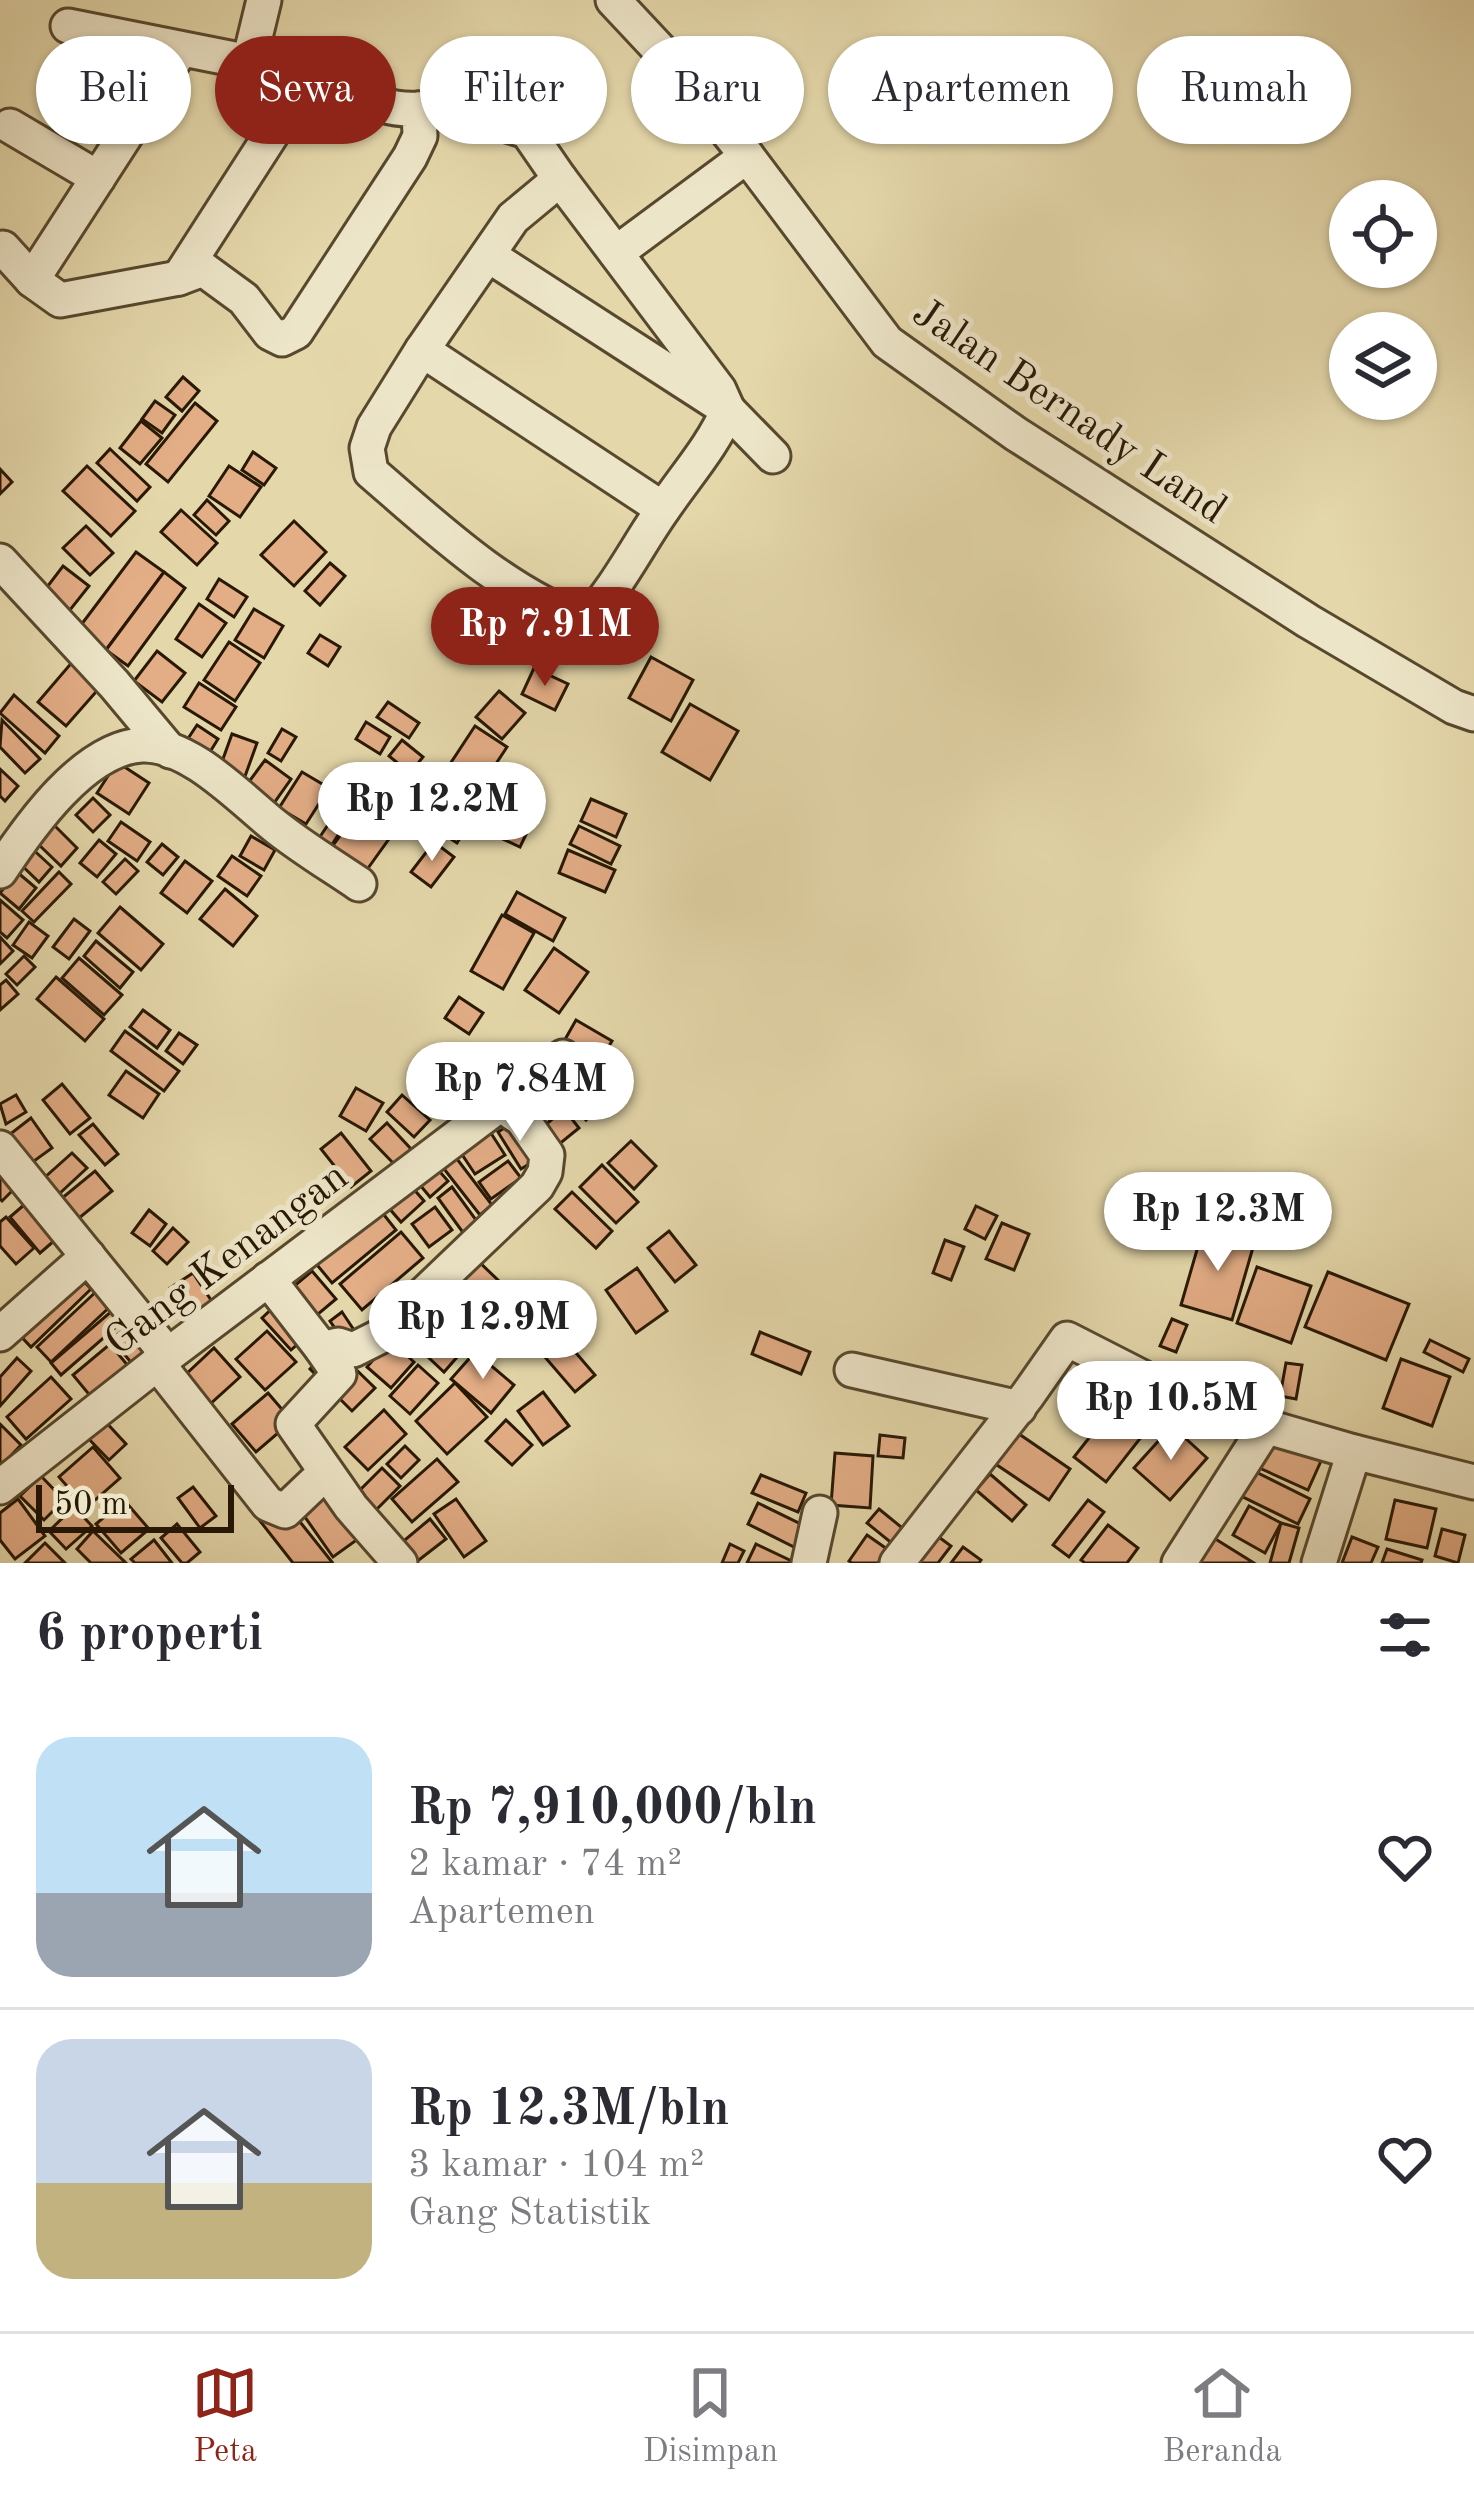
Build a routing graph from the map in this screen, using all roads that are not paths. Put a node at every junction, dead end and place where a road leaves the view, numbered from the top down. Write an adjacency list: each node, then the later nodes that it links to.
1 (264, 0): 5 (street)
2 (613, 0): 11 (street, Jalan Bernady Land)
3 (68, 26): 4 (street)
4 (113, 36)
5 (255, 36)
6 (419, 109): 7 (street); 13 (street); 17 (street)
7 (396, 110)
8 (10, 126): 12 (street)
9 (120, 144): 12 (street)
10 (265, 144): 17 (street)
11 (747, 156): 15 (street); 24 (street, Jalan Bernady Land)
12 (98, 178): 18 (street)
13 (560, 179): 15 (street); 16 (street)
14 (0, 250): 18 (street)
15 (616, 253): 20 (street)
16 (488, 254): 19 (street); 20 (street)
17 (179, 278): 18 (street)
18 (32, 280)
19 (422, 350): 22 (street); 22 (street)
20 (728, 410): 21 (street); 22 (street)
21 (773, 457)
22 (662, 509)
23 (0, 561): 25 (street)
24 (1467, 718)
25 (170, 751): 26 (street); 27 (street)
26 (0, 871)
27 (359, 884)
28 (0, 1148): 29 (street)
29 (88, 1256): 31 (street); 33 (street)
30 (268, 1280): 32 (street); 32 (street, Gang Kenangan); 33 (street, Gang Kenangan)
31 (0, 1334)
32 (322, 1349): 38 (street)
33 (163, 1359): 38 (street); 40 (street, Gang Kenangan)
34 (852, 1370): 35 (street)
35 (1018, 1408): 36 (street); 44 (street)
36 (1267, 1425): 37 (street); 45 (street)
37 (1354, 1452): 39 (street); 46 (street)
38 (326, 1472): 42 (street)
39 (1474, 1482)
40 (0, 1487)
41 (820, 1513): 43 (street)
42 (400, 1563)
43 (809, 1563)
44 (897, 1563)
45 (1179, 1563)
46 (1319, 1563)

